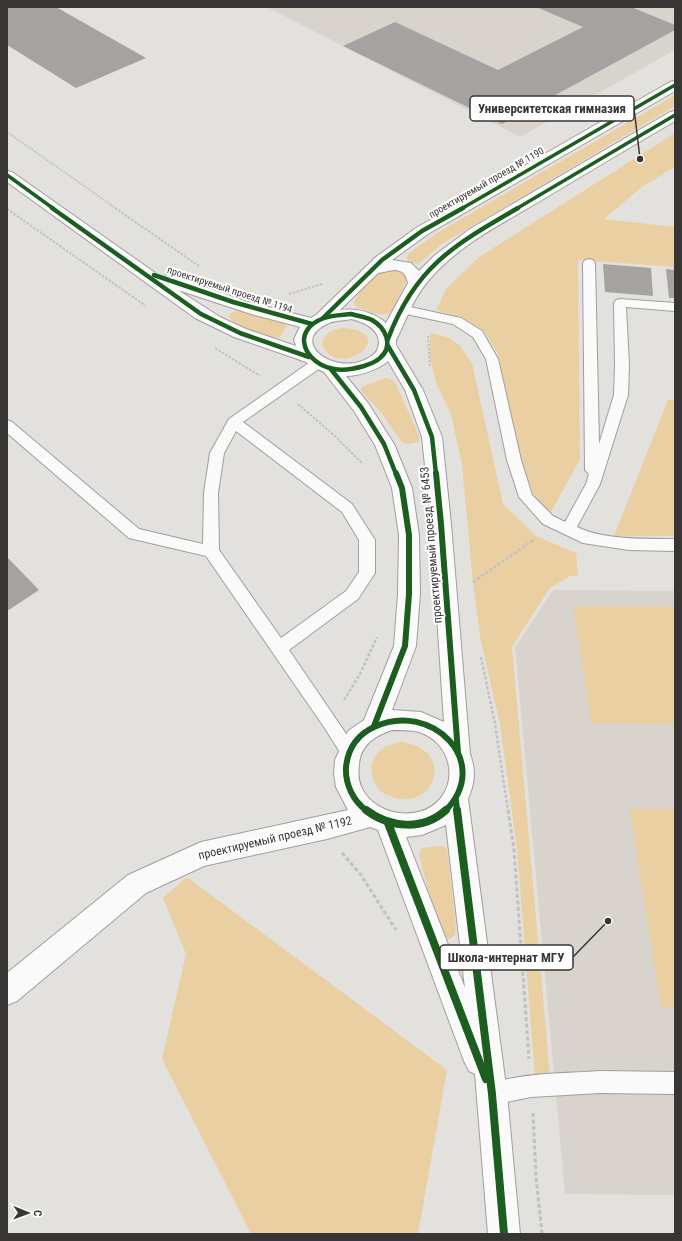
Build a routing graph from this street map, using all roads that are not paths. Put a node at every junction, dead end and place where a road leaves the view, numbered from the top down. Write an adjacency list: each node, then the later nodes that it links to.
1 (675, 85): 5 (street, проектируемый проезд № 1190)
2 (675, 115): 7 (street)
3 (7, 175): 6 (street, проектируемый проезд № 1194)
4 (589, 263): 15 (lane)
5 (373, 269): 7 (street); 10 (street, проектируемый проезд № 1190)
6 (143, 271): 10 (street, проектируемый проезд № 1194); 12 (street, проектируемый проезд № 1194)
7 (417, 284): 9 (street)
8 (675, 307): 15 (lane)
9 (401, 309): 11 (street); 16 (lane)
10 (318, 321): 11 (street); 12 (street)
11 (388, 342): 12 (street); 22 (street, проектируемый проезд № 6453)
12 (319, 363): 13 (lane); 20 (street, проектируемый проезд № 6453)
13 (234, 422): 18 (lane); 19 (lane)
14 (7, 425): 18 (lane)
15 (593, 484): 16 (lane)
16 (568, 530): 17 (lane)
17 (675, 545)
18 (211, 551): 19 (lane)
19 (278, 649): 21 (lane)
20 (374, 726): 21 (street, проектируемый проезд № 6453); 22 (street, проектируемый проезд № 6453)
21 (349, 752): 24 (street, проектируемый проезд № 6453)
22 (458, 753): 23 (street, проектируемый проезд № 6453)
23 (456, 800): 24 (street, проектируемый проезд № 6453); 27 (street, проектируемый проезд № 6453)
24 (379, 819): 25 (street, проектируемый проезд № 1192); 27 (street, проектируемый проезд № 6453)
25 (7, 991)
26 (675, 1083): 27 (lane)
27 (492, 1094): 28 (street, проектируемый проезд № 6453)
28 (504, 1234)

